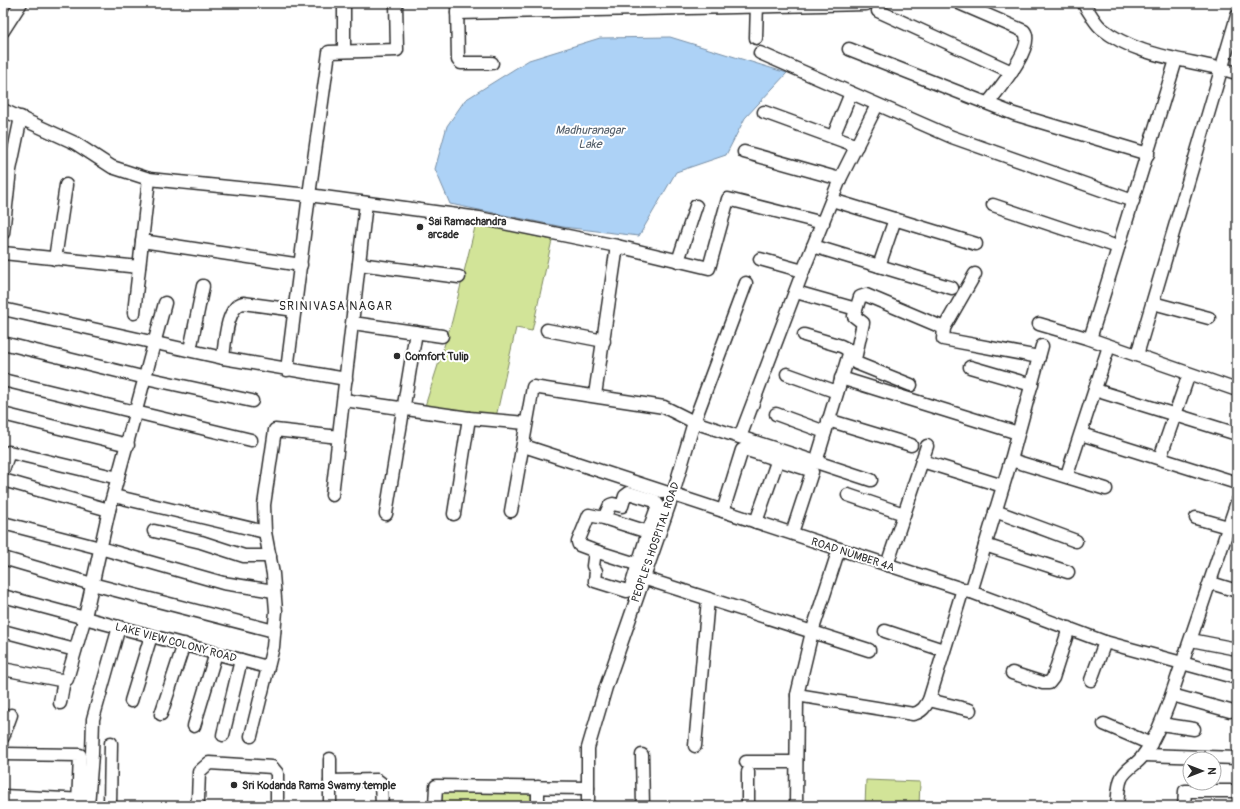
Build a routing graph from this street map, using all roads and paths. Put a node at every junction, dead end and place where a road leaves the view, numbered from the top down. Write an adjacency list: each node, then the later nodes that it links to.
1 (21, 3): 12 (street)
2 (344, 3): 15 (street)
3 (396, 3): 15 (street)
4 (959, 3): 20 (street)
5 (1083, 3): 17 (street)
6 (866, 4): 7 (street)
7 (757, 5): 8 (street); 13 (street)
8 (609, 7): 9 (street)
9 (457, 8): 18 (street)
10 (878, 11): 20 (street)
11 (1237, 16): 19 (street)
12 (3, 31)
13 (756, 38)
14 (848, 49): 23 (street)
15 (344, 51): 36 (street)
16 (760, 53): 22 (street)
17 (1176, 60): 19 (street); 31 (street)
18 (492, 63)
19 (1223, 69): 21 (street); 66 (street)
20 (1012, 72): 23 (street)
21 (1237, 73)
22 (851, 93): 24 (street); 28 (street)
23 (988, 103): 31 (street)
24 (877, 105): 29 (street); 38 (street)
25 (3, 110): 27 (street)
26 (764, 112): 28 (street)
27 (21, 117): 32 (street); 34 (street)
28 (833, 138): 29 (street)
29 (856, 146): 33 (street)
30 (744, 152): 33 (street)
31 (1148, 154): 38 (street)
32 (6, 169): 44 (street)
33 (840, 178): 37 (street)
34 (149, 179): 36 (street); 45 (street)
35 (66, 186): 51 (street)
36 (308, 195): 39 (street); 55 (street)
37 (832, 200): 42 (street); 43 (street)
38 (1133, 201): 49 (street)
39 (366, 203): 47 (street); 54 (street)
40 (993, 205): 49 (street)
41 (696, 206): 53 (street)
42 (895, 219): 46 (street); 56 (street)
43 (823, 223): 48 (street); 53 (street)
44 (3, 232)
45 (142, 241): 55 (street); 57 (street)
46 (976, 244)
47 (616, 246): 53 (street); 80 (street)
48 (813, 246): 56 (street); 58 (street)
49 (1118, 247): 79 (street)
50 (3, 252): 51 (street)
51 (55, 259): 57 (street)
52 (760, 259): 58 (street)
53 (678, 261)
54 (359, 264): 60 (street); 72 (street)
55 (301, 265): 69 (street)
56 (880, 266): 63 (street)
57 (138, 267): 70 (street)
58 (803, 271): 64 (street)
59 (975, 274): 74 (street)
60 (459, 277)
61 (746, 283): 110 (street, PEOPLE'S HOSPITAL ROAD)
62 (203, 286): 84 (street)
63 (952, 288)
64 (796, 292): 68 (street); 117 (street)
65 (165, 302): 81 (street)
66 (1153, 303): 71 (street); 85 (street)
67 (3, 309): 81 (street)
68 (856, 309): 74 (street); 95 (street)
69 (295, 310): 86 (street); 88 (street)
70 (134, 312)
71 (1209, 318)
72 (353, 324): 76 (street); 93 (street)
73 (1039, 324): 79 (street)
74 (944, 328): 96 (street)
75 (547, 330): 80 (street)
76 (416, 332): 78 (street); 103 (street)
77 (804, 335): 92 (street)
78 (442, 336)
79 (1090, 339): 83 (street)
80 (604, 341): 100 (street)
81 (156, 342): 84 (street); 91 (street)
82 (3, 343): 91 (street)
83 (1109, 346): 85 (street); 97 (street)
84 (190, 350): 86 (street)
85 (1137, 355): 90 (street)
86 (223, 358): 88 (street)
87 (970, 367): 96 (street)
88 (287, 370): 93 (street)
89 (787, 374): 99 (street)
90 (1189, 374): 98 (street); 107 (street)
91 (146, 378): 102 (street); 104 (street)
92 (841, 378): 99 (street); 113 (street)
93 (346, 379): 101 (street)
94 (3, 380): 104 (street)
95 (910, 385)
96 (1032, 385): 113 (street)
97 (1095, 390): 107 (street); 114 (street)
98 (1237, 390)
99 (837, 392): 109 (street)
100 (595, 395): 110 (street); 111 (street)
101 (344, 400): 103 (street); 116 (street)
102 (252, 401)
103 (404, 409): 108 (street); 145 (street)
104 (136, 411): 118 (street); 119 (street)
105 (3, 414): 119 (street)
106 (776, 414): 112 (street)
107 (1176, 415): 115 (street); 123 (street)
108 (469, 418): 111 (street); 146 (street)
109 (828, 420): 112 (street); 120 (street)
110 (694, 422): 117 (street); 136 (street, PEOPLE'S HOSPITAL ROAD)
111 (526, 423): 121 (street)
112 (825, 432): 127 (street)
113 (1018, 433): 125 (street)
114 (1081, 434): 123 (street); 129 (street)
115 (1237, 434)
116 (339, 437): 137 (street); 155 (street)
117 (740, 437): 127 (street)
118 (251, 440)
119 (128, 445): 130 (street)
120 (911, 445)
121 (524, 446): 136 (street, ROAD NUMBER 4A); 142 (street)
122 (927, 446): 126 (street)
123 (1160, 458): 133 (street)
124 (778, 459): 140 (street); 149 (street); 153 (street)
125 (1011, 460): 129 (street); 134 (street)
126 (922, 461): 134 (street); 147 (street)
127 (816, 462): 132 (street)
128 (3, 468): 130 (street)
129 (1067, 475): 135 (street)
130 (118, 478): 139 (street)
131 (3, 480): 141 (street)
132 (871, 480)
133 (1237, 483)
134 (1003, 486): 144 (street)
135 (1106, 489)
136 (673, 494): 140 (street, ROAD NUMBER 4A); 156 (street, PEOPLE'S HOSPITAL ROAD)
137 (332, 495)
138 (848, 495): 147 (street)
139 (114, 496): 141 (street); 155 (street)
140 (724, 507): 149 (street, ROAD NUMBER 4A)
141 (109, 510): 159 (street)
142 (511, 510)
143 (1236, 510): 152 (street)
144 (995, 511): 157 (street); 158 (street)
145 (386, 514)
146 (454, 514)
147 (904, 514): 164 (street)
148 (604, 518): 156 (street); 156 (street); 161 (street)
149 (758, 518): 153 (street, ROAD NUMBER 4A)
150 (1196, 518): 152 (street)
151 (3, 522): 159 (street)
152 (1228, 527): 167 (street)
153 (793, 530): 160 (street, ROAD NUMBER 4A)
154 (154, 531): 162 (street)
155 (265, 532): 162 (street)
156 (653, 534): 165 (street, PEOPLE'S HOSPITAL ROAD)
157 (1076, 541)
158 (985, 545): 166 (street); 169 (street)
159 (100, 548): 168 (street); 170 (street)
160 (839, 549): 164 (street, ROAD NUMBER 4A); 180 (street)
161 (595, 551): 165 (street); 165 (street)
162 (270, 556): 170 (street)
163 (3, 558): 168 (street)
164 (887, 565): 169 (street, ROAD NUMBER 4A)
165 (643, 570): 173 (street); 225 (street, PEOPLE'S HOSPITAL ROAD)
166 (1068, 572)
167 (1211, 583): 171 (street); 182 (street)
168 (92, 584): 174 (street); 178 (street)
169 (967, 590): 176 (street, ROAD NUMBER 4A); 188 (street)
170 (274, 591): 178 (street)
171 (1237, 591)
172 (3, 596): 174 (street, LAKE VIEW COLONY ROAD)
173 (708, 599): 180 (street); 216 (street)
174 (85, 617): 175 (street, LAKE VIEW COLONY ROAD); 186 (street)
175 (119, 627): 181 (street, LAKE VIEW COLONY ROAD); 228 (street)
176 (1069, 628): 183 (street, ROAD NUMBER 4A); 194 (street)
177 (3, 631): 186 (street)
178 (274, 631): 192 (street)
179 (885, 631): 188 (street)
180 (812, 632): 187 (street); 198 (street)
181 (151, 636): 184 (street, LAKE VIEW COLONY ROAD); 201 (street)
182 (1191, 640): 185 (street); 191 (street)
183 (1106, 642): 191 (street, ROAD NUMBER 4A); 197 (street)
184 (184, 644): 189 (street, LAKE VIEW COLONY ROAD); 205 (street)
185 (1237, 649)
186 (75, 650): 196 (street)
187 (869, 650)
188 (943, 650): 200 (street)
189 (216, 653): 190 (street, LAKE VIEW COLONY ROAD); 209 (street)
190 (241, 660): 192 (street, LAKE VIEW COLONY ROAD); 211 (street)
191 (1181, 664): 195 (street, ROAD NUMBER 4A); 199 (street)
192 (268, 667): 212 (street)
193 (3, 668): 196 (street)
194 (1012, 673)
195 (1237, 678)
196 (64, 680): 202 (street)
197 (1090, 680)
198 (797, 695): 200 (street); 222 (street)
199 (1172, 695): 204 (street); 208 (street)
200 (930, 700): 203 (street)
201 (131, 701)
202 (60, 703)
203 (970, 710)
204 (1230, 711)
205 (161, 714)
206 (11, 715): 213 (street)
207 (1104, 724): 215 (street)
208 (1161, 724): 210 (street); 215 (street)
209 (194, 726)
210 (1194, 729)
211 (223, 734)
212 (251, 736)
213 (3, 737)
214 (111, 743): 229 (street)
215 (1150, 744): 219 (street)
216 (696, 746)
217 (3, 754): 228 (street)
218 (642, 755): 237 (street)
219 (1144, 755): 220 (street); 240 (street)
220 (1237, 758)
221 (330, 759): 223 (street)
222 (796, 762): 238 (street); 239 (street)
223 (330, 781): 232 (street); 233 (street)
224 (538, 787): 225 (street); 234 (street); 235 (street)
225 (588, 788): 236 (street, PEOPLE'S HOSPITAL ROAD)
226 (1237, 791): 241 (street)
227 (3, 796): 228 (street)
228 (83, 803)
229 (110, 806)
230 (196, 806): 231 (street)
231 (277, 806)
232 (330, 806)
233 (382, 806)
234 (435, 806)
235 (538, 806)
236 (588, 806)
237 (643, 806)
238 (748, 806)
239 (796, 806)
240 (1117, 806)
241 (1184, 806)

